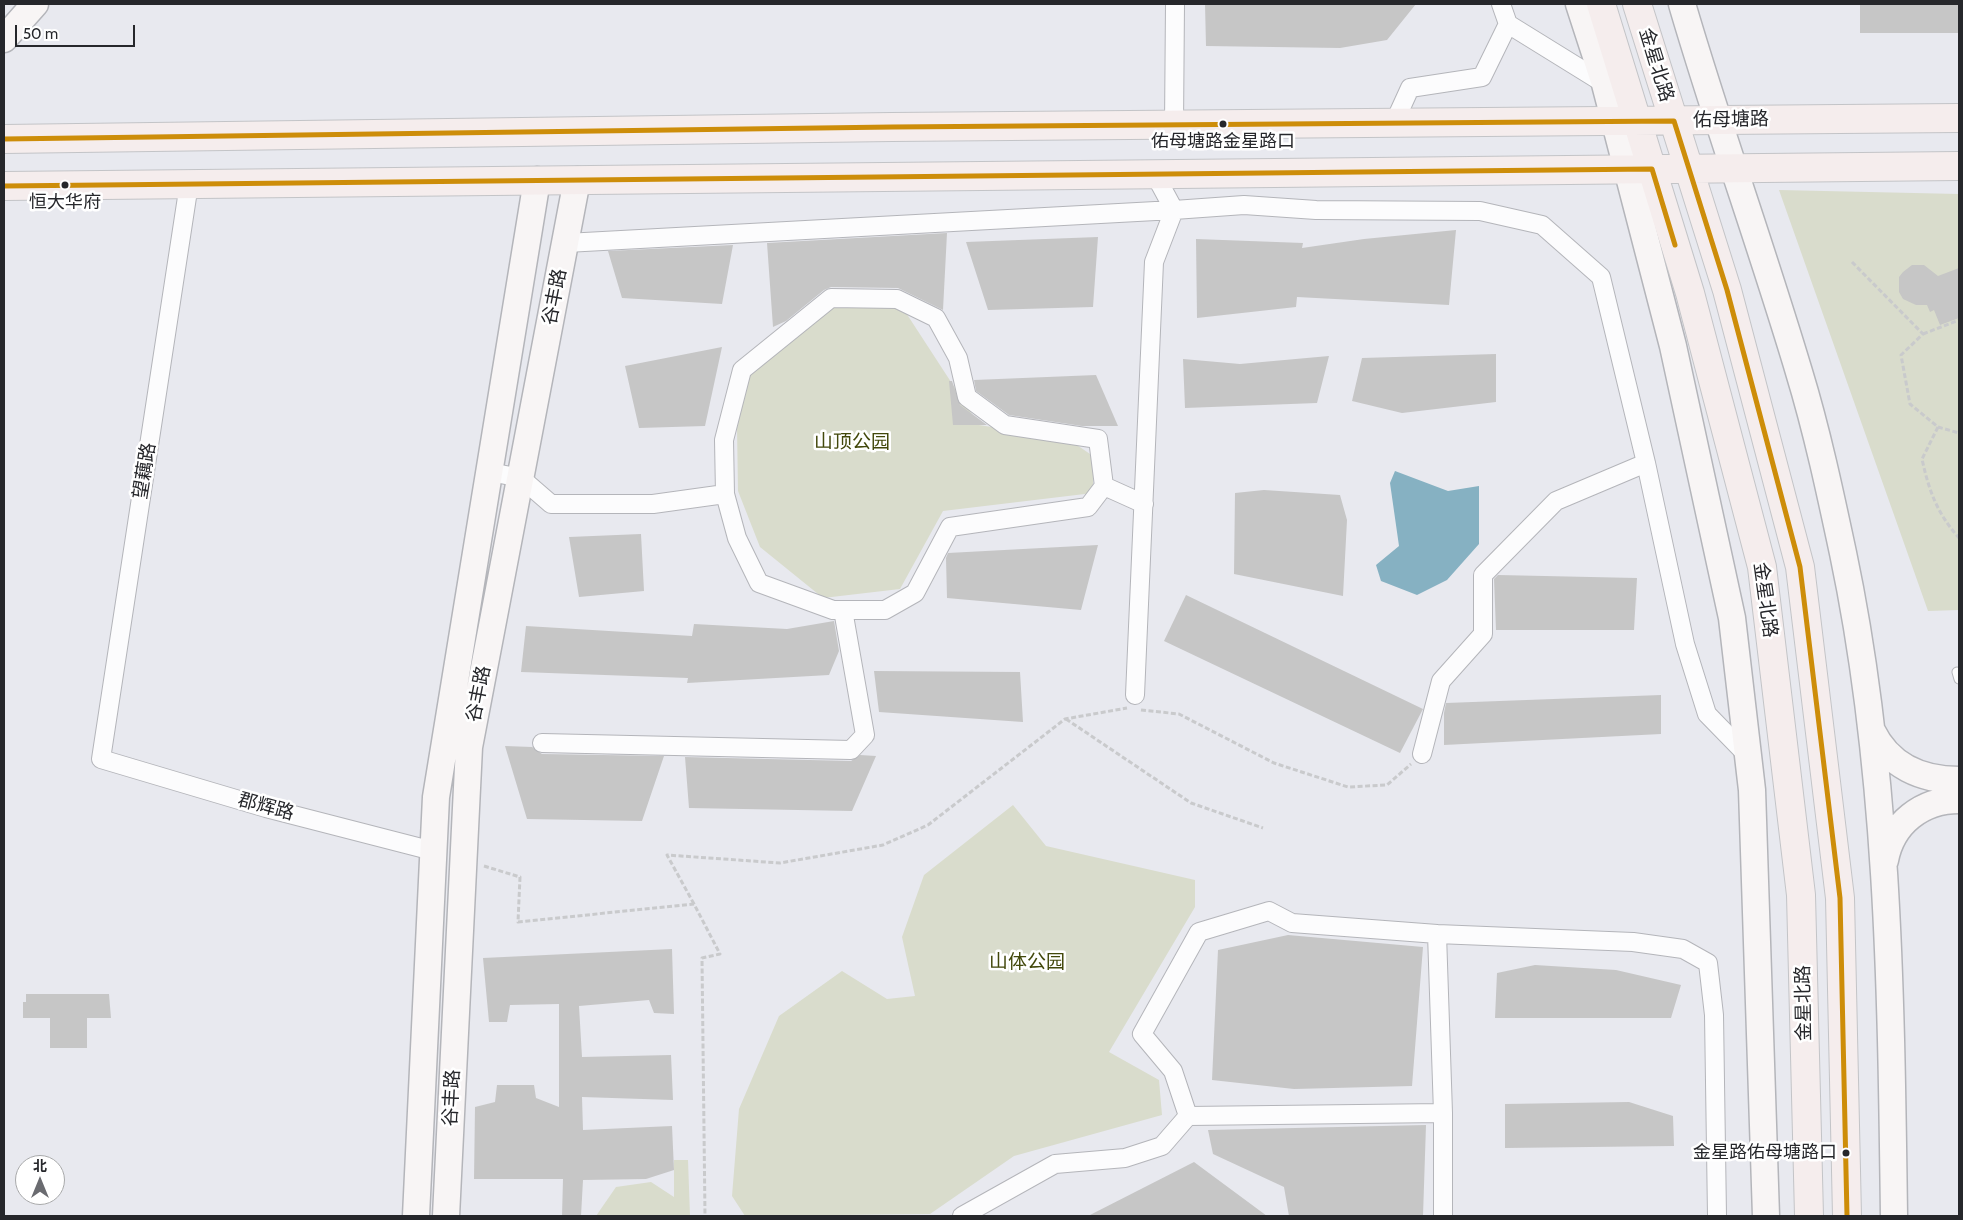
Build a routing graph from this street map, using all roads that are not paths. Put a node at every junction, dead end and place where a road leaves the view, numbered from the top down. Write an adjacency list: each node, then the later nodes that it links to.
1 (35, 4): 9 (street)
2 (1175, 4): 16 (street)
3 (1501, 4): 8 (street)
4 (1579, 4): 10 (street)
5 (1601, 4): 14 (main road, 金星北路)
6 (1637, 4): 12 (main road, 金星北路)
7 (1682, 4): 13 (street)
8 (1508, 24): 10 (street); 15 (street)
9 (4, 39)
10 (1605, 84): 14 (street)
11 (1959, 118): 13 (main road, 佑母塘路)
12 (1674, 120): 13 (main road, 佑母塘路); 14 (main road, 佑母塘路); 21 (main road, 金星北路)
13 (1717, 120): 19 (street)
14 (1626, 121): 15 (main road, 佑母塘路); 20 (main road, 金星北路)
15 (1394, 123): 16 (main road, 佑母塘路)
16 (1174, 125): 17 (main road, 佑母塘路)
17 (4, 139)
18 (1959, 166): 19 (main road)
19 (1733, 168): 21 (main road); 37 (street)
20 (1640, 169): 21 (main road); 22 (main road); 40 (street); 55 (main road, 金星北路)
21 (1689, 169): 56 (main road, 金星北路)
22 (1154, 173): 24 (main road); 27 (street)
23 (537, 180): 24 (main road); 25 (main road); 30 (street, 谷丰路)
24 (577, 180): 28 (street, 谷丰路)
25 (189, 184): 26 (main road); 41 (street, 望藕路)
26 (4, 186)
27 (1174, 210): 28 (street); 29 (street); 34 (street)
28 (566, 243): 31 (street, 谷丰路)
29 (1646, 462): 39 (street); 40 (street)
30 (490, 472): 31 (street); 44 (street, 谷丰路)
31 (521, 478): 33 (street); 50 (street, 谷丰路)
32 (1104, 486): 33 (street); 34 (street); 35 (street)
33 (726, 494): 35 (street)
34 (1144, 504): 36 (street)
35 (843, 610): 38 (street)
36 (1132, 701)
37 (1871, 729): 42 (street); 45 (street)
38 (542, 743)
39 (1422, 754)
40 (1748, 756): 54 (street)
41 (100, 759): 44 (street, 郡辉路)
42 (1959, 780)
43 (1959, 800): 45 (street)
44 (434, 851): 49 (street, 谷丰路)
45 (1884, 863): 57 (street)
46 (1437, 934): 47 (street); 48 (street); 53 (street)
47 (1443, 1112): 48 (street); 52 (street)
48 (1188, 1116): 51 (street)
49 (416, 1216)
50 (446, 1216)
51 (962, 1216)
52 (1443, 1216)
53 (1717, 1216)
54 (1766, 1216)
55 (1809, 1216)
56 (1848, 1216)
57 (1894, 1216)

